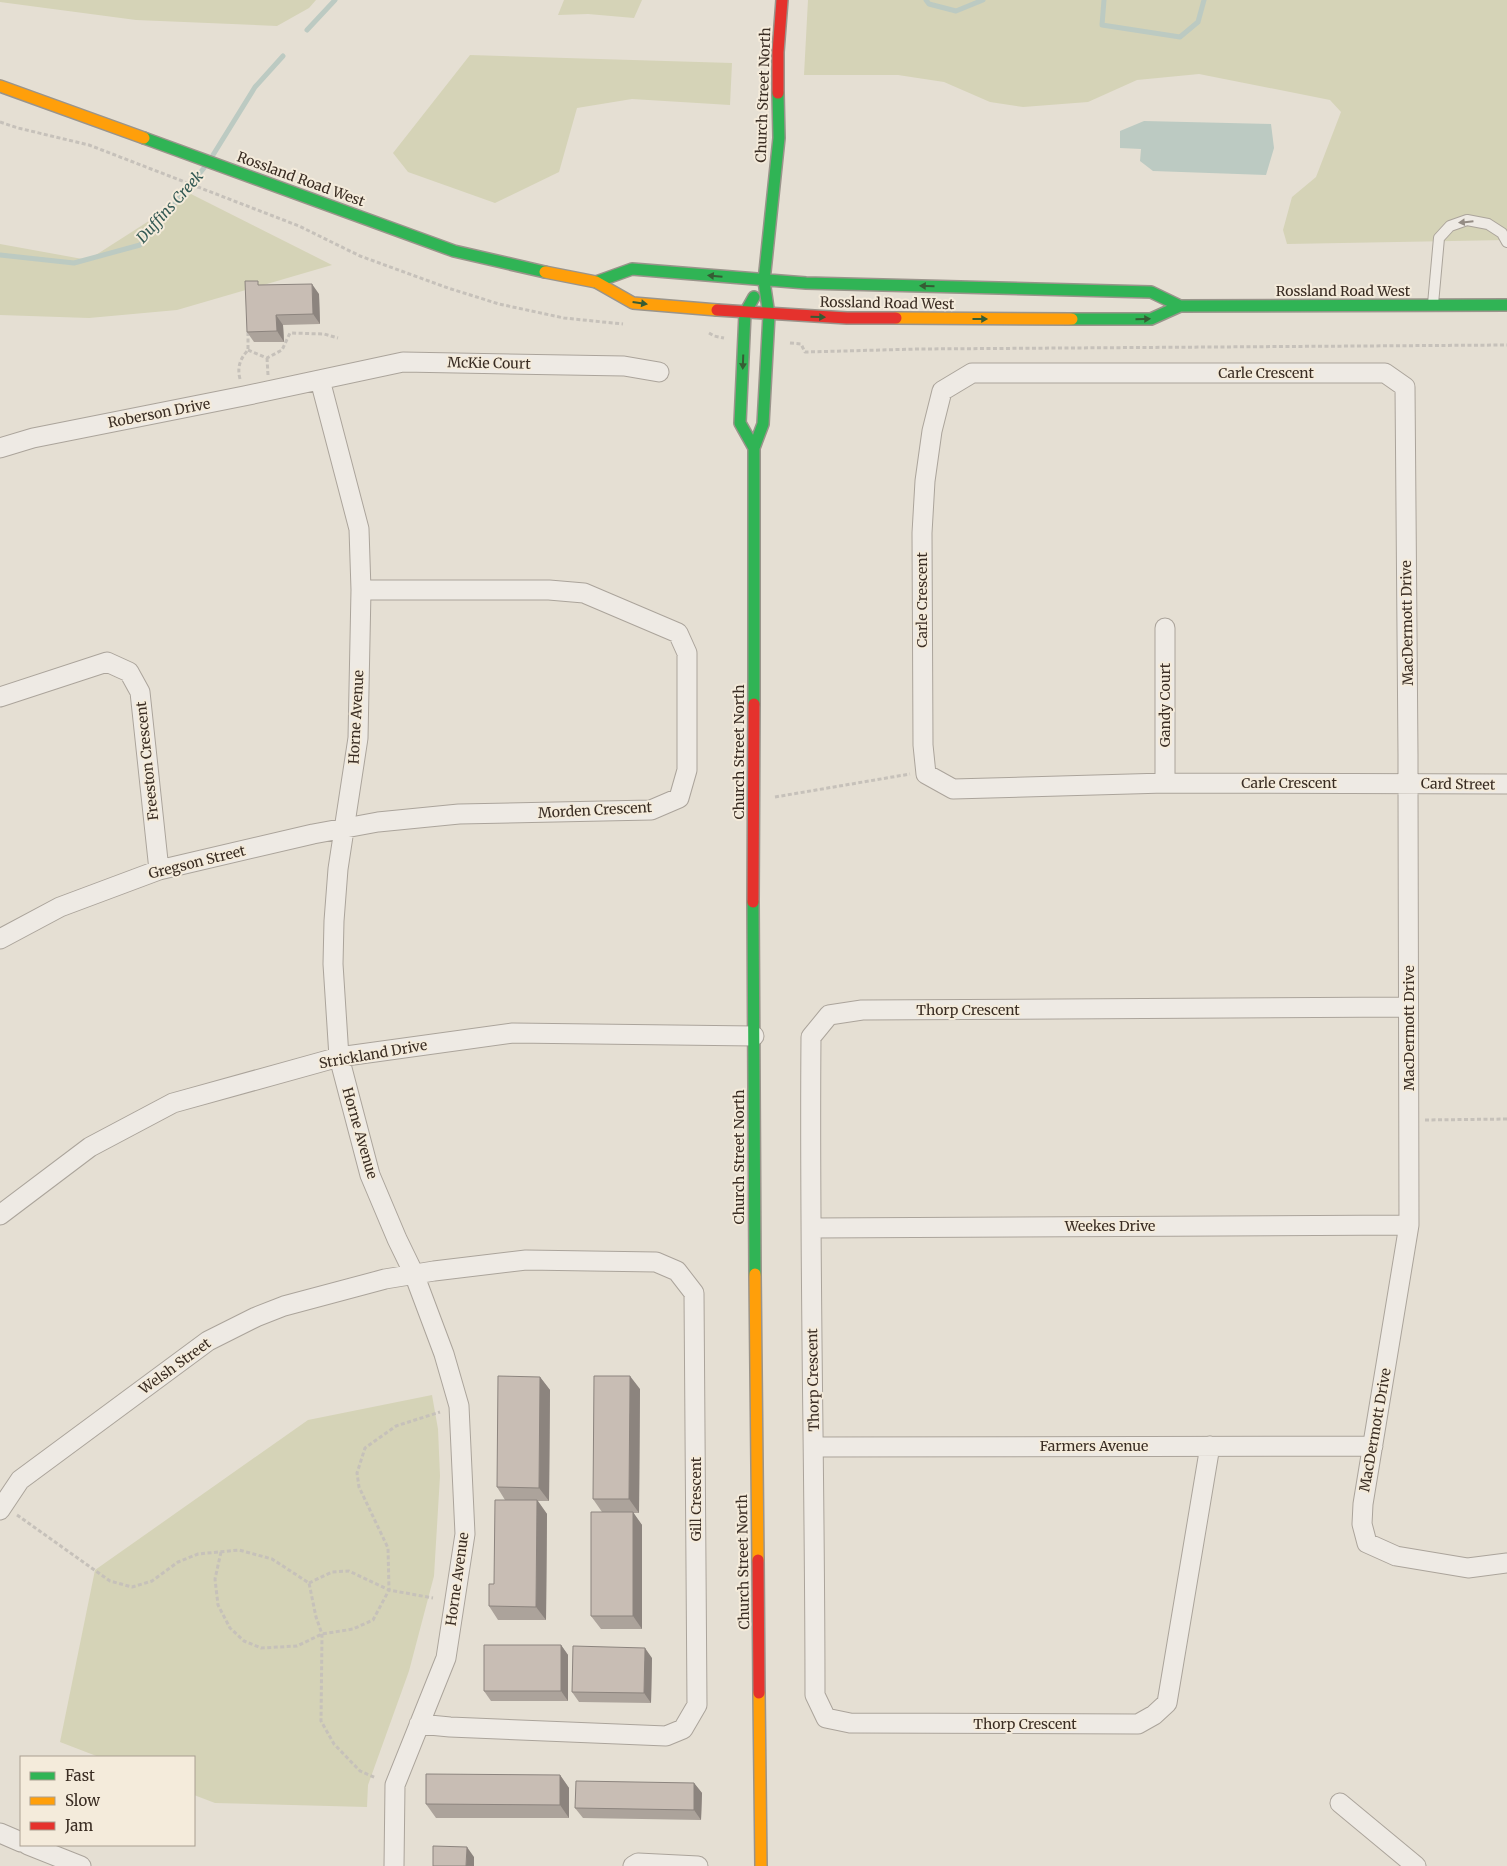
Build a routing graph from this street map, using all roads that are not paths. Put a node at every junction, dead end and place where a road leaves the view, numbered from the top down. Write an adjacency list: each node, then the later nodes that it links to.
1 (782, 0): 4 (main road, Church Street North)
2 (0, 86): 5 (main road, Rossland Road West)
3 (1507, 242): 9 (lane, one-way to 9)
4 (764, 280): 5 (main road, Rossland Road West, one-way to 5); 6 (main road, Rossland Road West, one-way to 4); 8 (main road, Church Street North); 12 (main road, Church Street North)
5 (596, 282): 12 (main road, Rossland Road West, one-way to 12)
6 (1151, 292): 7 (main road); 11 (main road, Rossland Road West)
7 (913, 297)
8 (772, 302): 12 (main road); 13 (main road, Church Street North)
9 (1432, 305): 10 (main road, Rossland Road West); 11 (main road, Rossland Road West)
10 (1507, 305)
11 (1180, 306): 13 (main road, Rossland Road West, one-way to 11)
12 (745, 313): 13 (main road, Rossland Road West); 18 (main road, Church Street North, one-way to 18)
13 (769, 315): 18 (main road, Church Street North)
14 (659, 372): 16 (street, McKie Court)
15 (1385, 374): 22 (street, Carle Crescent); 23 (street, MacDermott Drive)
16 (320, 380): 17 (street, Roberson Drive); 19 (street, Horne Avenue)
17 (0, 448)
18 (754, 448): 29 (main road, Church Street North)
19 (361, 590): 25 (street, Horne Avenue); 25 (street, Morden Crescent)
20 (1165, 628): 22 (street, Gandy Court)
21 (0, 697): 26 (street, Freeston Crescent)
22 (1165, 783): 23 (street, Carle Crescent)
23 (1408, 783): 24 (street, Card Street); 28 (street, MacDermott Drive)
24 (1507, 784)
25 (346, 827): 26 (street, Gregson Street); 30 (street, Horne Avenue)
26 (159, 870): 27 (street, Gregson Street)
27 (0, 939)
28 (1408, 1008): 32 (street, MacDermott Drive); 33 (street, Thorp Crescent)
29 (754, 1036): 30 (street, Strickland Drive); 49 (main road, Church Street North)
30 (339, 1057): 31 (street, Strickland Drive); 34 (street, Horne Avenue)
31 (0, 1215)
32 (1409, 1225): 33 (street, Weekes Drive); 36 (street, MacDermott Drive)
33 (812, 1228): 37 (street, Thorp Crescent)
34 (414, 1274): 38 (street, Welsh Street); 40 (street, Horne Avenue); 40 (street, Gill Crescent)
35 (1210, 1446): 36 (street, Farmers Avenue); 37 (street, Farmers Avenue); 37 (street, Thorp Crescent)
36 (1373, 1446): 39 (street, MacDermott Drive)
37 (814, 1447)
38 (1, 1507)
39 (1507, 1563)
40 (419, 1724): 46 (street, Horne Avenue)
41 (1340, 1803): 50 (street)
42 (0, 1833): 43 (street)
43 (20, 1842)
44 (31, 1846): 45 (street)
45 (81, 1866)
46 (394, 1866)
47 (633, 1866): 48 (street)
48 (698, 1866)
49 (761, 1866)
50 (1416, 1866)

